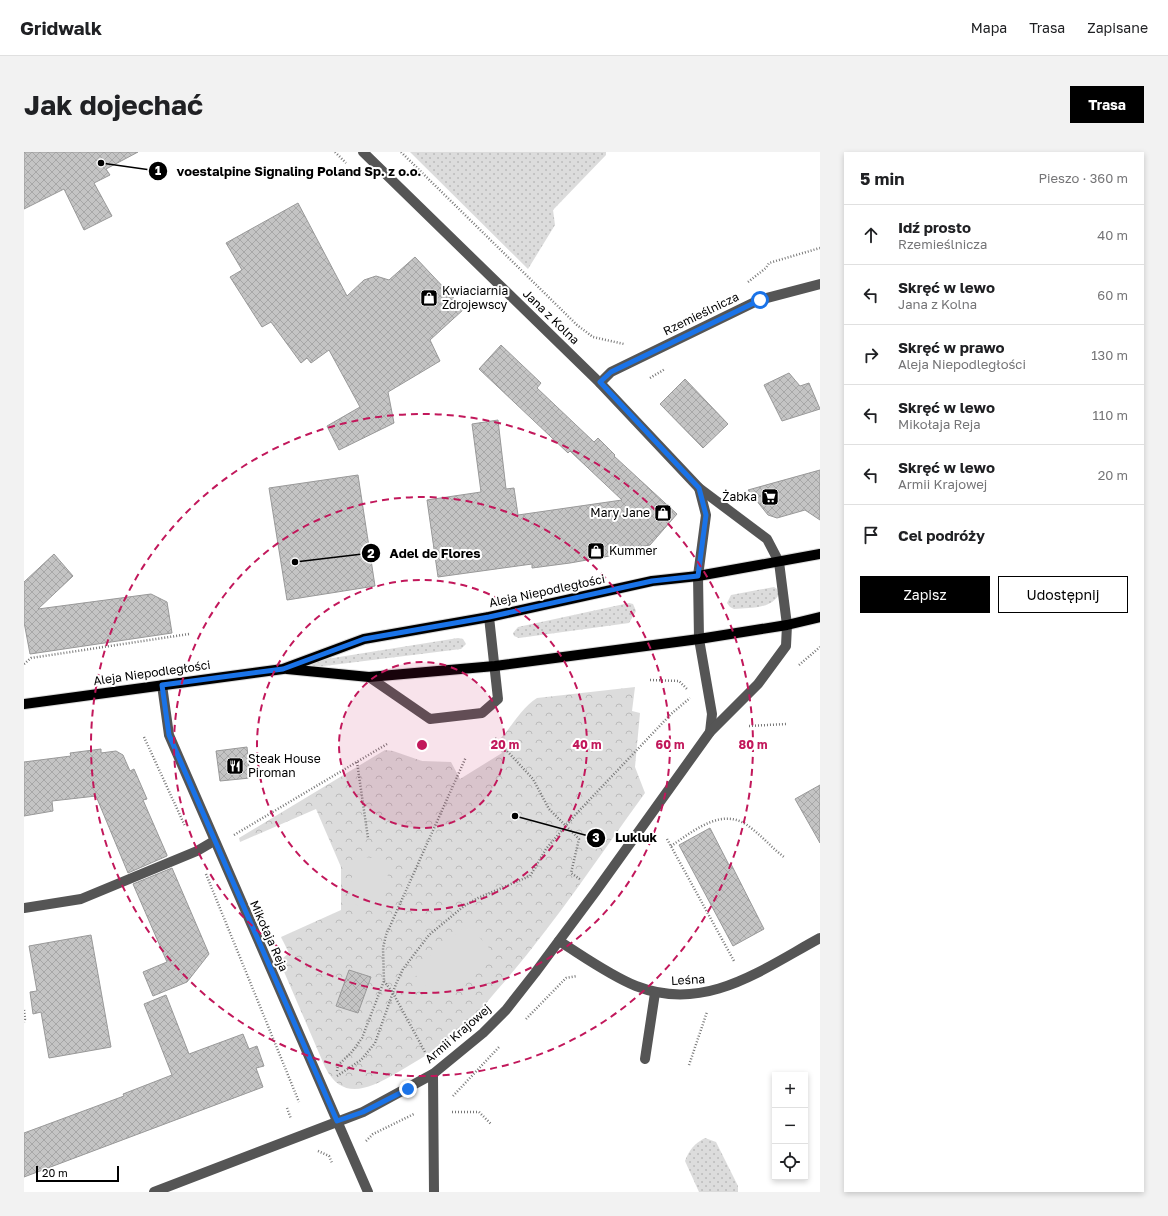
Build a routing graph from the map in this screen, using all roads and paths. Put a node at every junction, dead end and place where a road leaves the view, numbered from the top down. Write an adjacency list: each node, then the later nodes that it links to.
1 (363, 152): 7 (street, Jana z Kolna)
2 (401, 152): 6 (path)
3 (820, 248): 4 (path)
4 (769, 263)
5 (820, 284): 7 (street, Rzemieślnicza)
6 (623, 344)
7 (600, 382): 8 (street, Jana z Kolna)
8 (699, 488): 10 (street, Jana z Kolna); 11 (street, Jana z Kolna)
9 (820, 554): 10 (main road, Aleja Niepodległości)
10 (779, 562): 11 (main road, Aleja Niepodległości); 14 (street, Jana z Kolna)
11 (698, 576): 12 (main road, Aleja Niepodległości); 16 (street, Jana z Kolna)
12 (489, 617): 19 (street); 20 (main road, Aleja Niepodległości)
13 (820, 617): 14 (main road, Aleja Niepodległości)
14 (788, 625): 16 (main road, Aleja Niepodległości); 30 (street, Armii Krajowej)
15 (189, 634): 18 (path)
16 (699, 639): 19 (main road, Aleja Niepodległości); 30 (street)
17 (820, 647): 21 (path)
18 (24, 664)
19 (495, 666): 22 (main road, Aleja Niepodległości); 22 (street)
20 (283, 669): 22 (main road, Aleja Niepodległości); 24 (main road, Aleja Niepodległości)
21 (793, 670)
22 (369, 677)
23 (650, 680): 25 (path)
24 (162, 685): 27 (main road, Aleja Niepodległości); 39 (street, Mikołaja Reja)
25 (689, 690)
26 (693, 694): 36 (path)
27 (24, 704)
28 (786, 724): 29 (path)
29 (749, 726)
30 (710, 732): 46 (street, Armii Krajowej)
31 (144, 737): 41 (path)
32 (495, 738): 36 (path)
33 (386, 744): 35 (path)
34 (466, 757): 51 (path)
35 (357, 762): 37 (path); 39 (path)
36 (566, 826): 43 (path); 52 (path)
37 (368, 838)
38 (667, 839): 40 (path)
39 (214, 841): 41 (street); 68 (street, Mikołaja Reja)
40 (671, 846): 42 (path); 48 (path)
41 (197, 851): 44 (street); 65 (path)
42 (784, 857)
43 (571, 873)
44 (24, 908)
45 (820, 938): 53 (street, Leśna)
46 (559, 942): 53 (street, Leśna); 62 (street, Armii Krajowej)
47 (742, 959): 48 (path)
48 (735, 963): 49 (path)
49 (728, 966)
50 (582, 979): 56 (path)
51 (384, 981): 52 (path); 52 (path)
52 (393, 993): 59 (path)
53 (655, 993): 60 (street)
54 (24, 1010): 57 (path)
55 (707, 1012): 61 (path)
56 (524, 1021)
57 (24, 1022)
58 (503, 1044): 63 (path)
59 (425, 1052)
60 (645, 1059)
61 (689, 1065)
62 (433, 1074): 66 (street); 68 (street, Armii Krajowej)
63 (454, 1094): 64 (path); 66 (path)
64 (452, 1100)
65 (299, 1102)
66 (433, 1104): 70 (path); 73 (street)
67 (450, 1107): 69 (path)
68 (337, 1121): 71 (street, Armii Krajowej); 72 (street, Mikołaja Reja)
69 (491, 1124)
70 (367, 1140)
71 (154, 1192)
72 (368, 1192)
73 (434, 1192)

